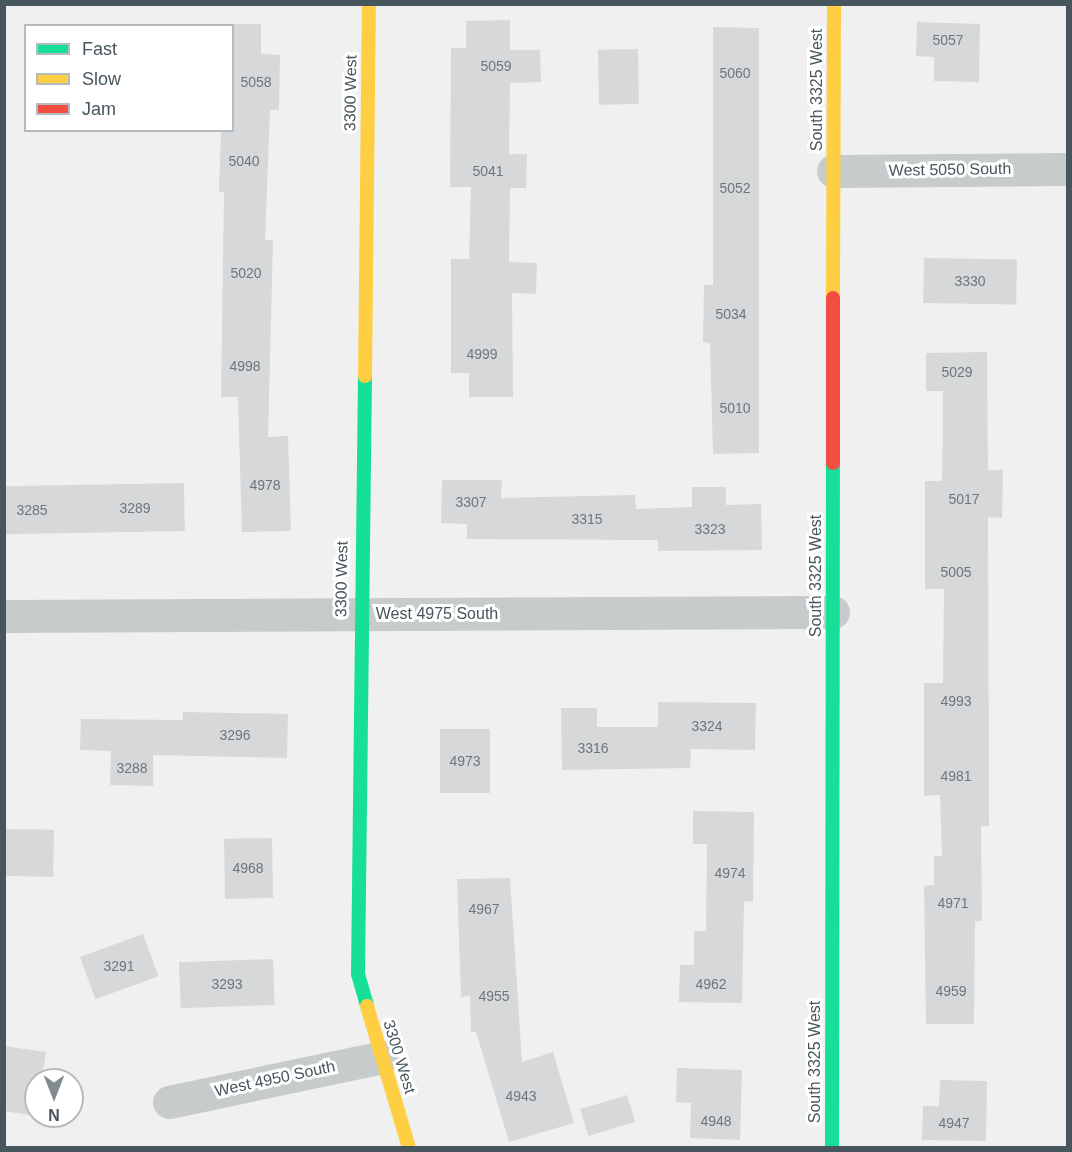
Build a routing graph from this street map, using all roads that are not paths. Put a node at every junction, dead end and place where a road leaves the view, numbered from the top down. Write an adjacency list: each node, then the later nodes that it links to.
1 (369, 4): 6 (street, 3300 West)
2 (834, 4): 4 (street, South 3325 West)
3 (1068, 169): 4 (street, West 5050 South)
4 (833, 171): 5 (street, South 3325 West)
5 (833, 612): 6 (street, West 4975 South); 11 (street, South 3325 West)
6 (358, 614): 7 (street, West 4975 South); 8 (street, 3300 West)
7 (4, 616)
8 (382, 1057): 9 (street, West 4950 South); 10 (street, 3300 West)
9 (169, 1101)
10 (409, 1148)
11 (832, 1148)

